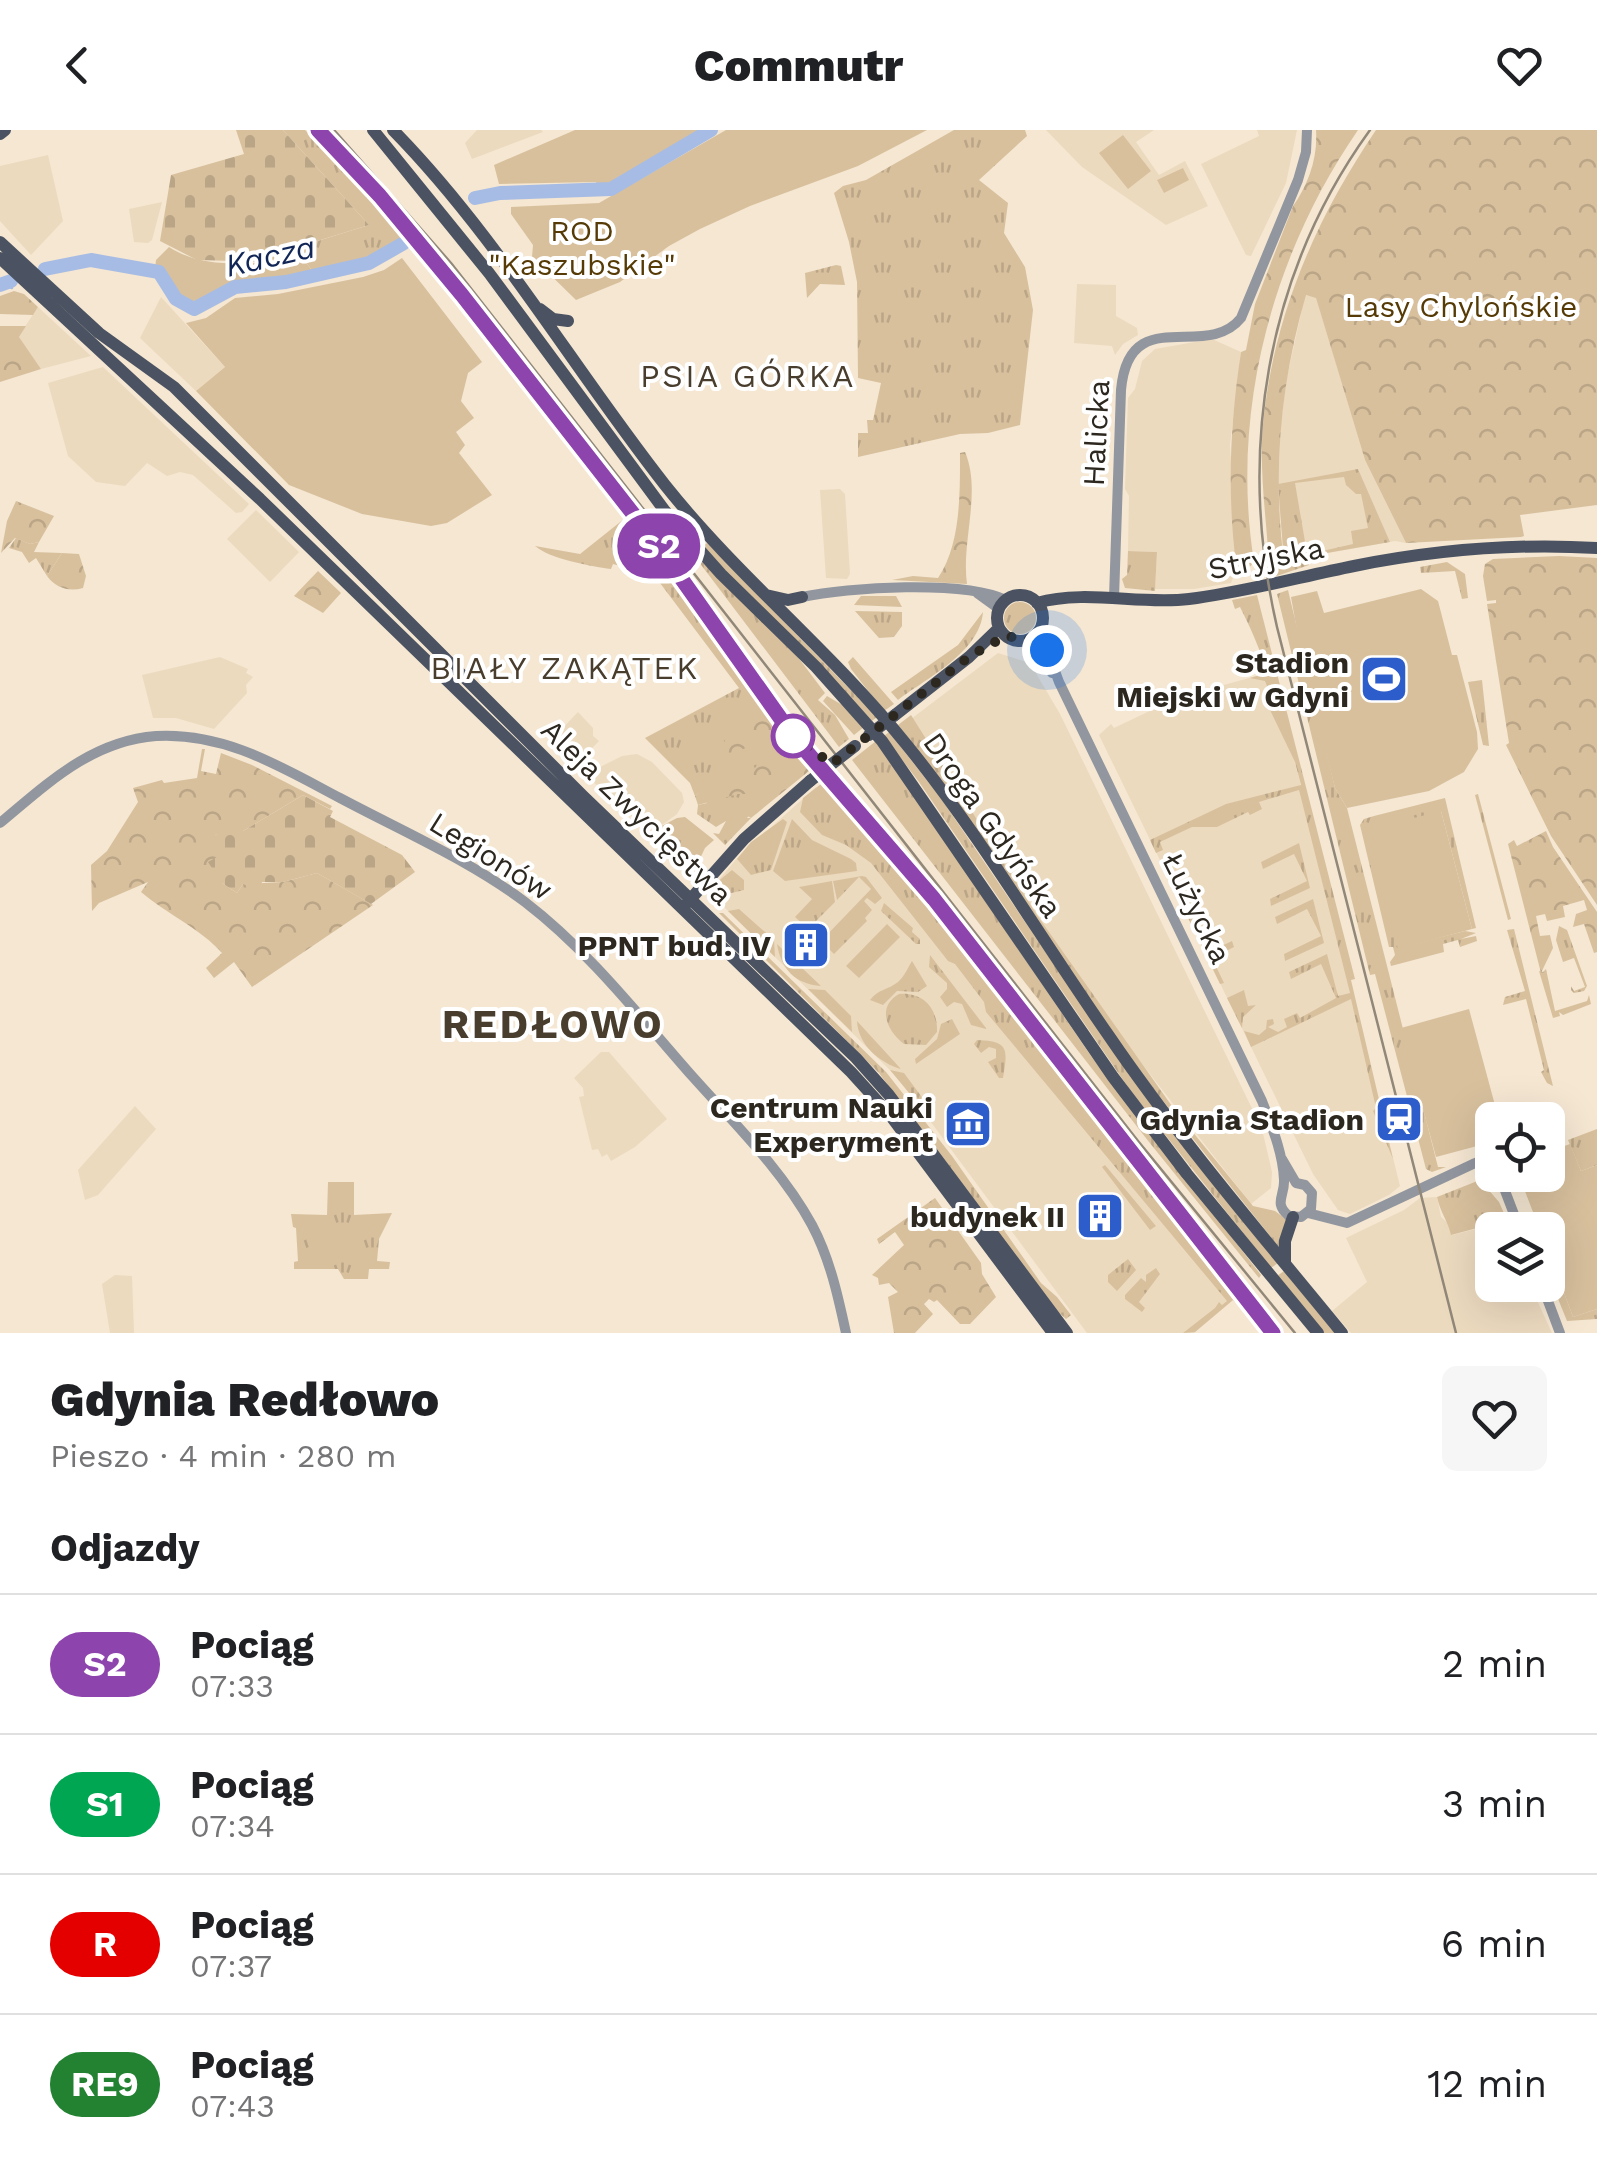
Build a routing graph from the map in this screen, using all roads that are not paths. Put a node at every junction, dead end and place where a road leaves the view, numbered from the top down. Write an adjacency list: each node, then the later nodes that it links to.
1 (373, 130): 30 (main road, Droga Gdyńska)
2 (393, 130): 6 (main road, Droga Gdyńska)
3 (1307, 130): 13 (street, Halicka)
4 (0, 242): 8 (main road, Aleja Zwycięstwa)
5 (0, 258): 9 (main road, Aleja Zwycięstwa)
6 (528, 300): 7 (main road); 11 (main road, Droga Gdyńska)
7 (568, 320)
8 (273, 486): 9 (main road); 21 (main road, Aleja Zwycięstwa)
9 (260, 498): 21 (main road, Aleja Zwycięstwa)
10 (1597, 548): 13 (main road, Stryjska)
11 (763, 594): 12 (main road); 25 (main road, Droga Gdyńska)
12 (802, 598): 14 (street)
13 (1114, 598): 15 (main road, Stryjska)
14 (1003, 605): 15 (main road); 17 (main road)
15 (1040, 608): 16 (main road)
16 (1040, 630): 18 (main road); 19 (street, Łużycka)
17 (1003, 632): 18 (main road); 21 (main road, bridge)
18 (1028, 640): 19 (street, Łużycka)
19 (1059, 682): 23 (street, Łużycka)
20 (0, 823): 27 (street, Legionów)
21 (687, 903): 28 (main road, Aleja Zwycięstwa); 29 (main road, Aleja Zwycięstwa)
22 (1475, 1166): 24 (street)
23 (1291, 1185): 24 (street); 24 (street, Łużycka)
24 (1305, 1211): 25 (main road)
25 (1285, 1263): 31 (main road, Droga Gdyńska)
26 (1548, 1302): 32 (street)
27 (846, 1333)
28 (1053, 1333)
29 (1067, 1333)
30 (1318, 1333)
31 (1342, 1333)
32 (1560, 1333)

